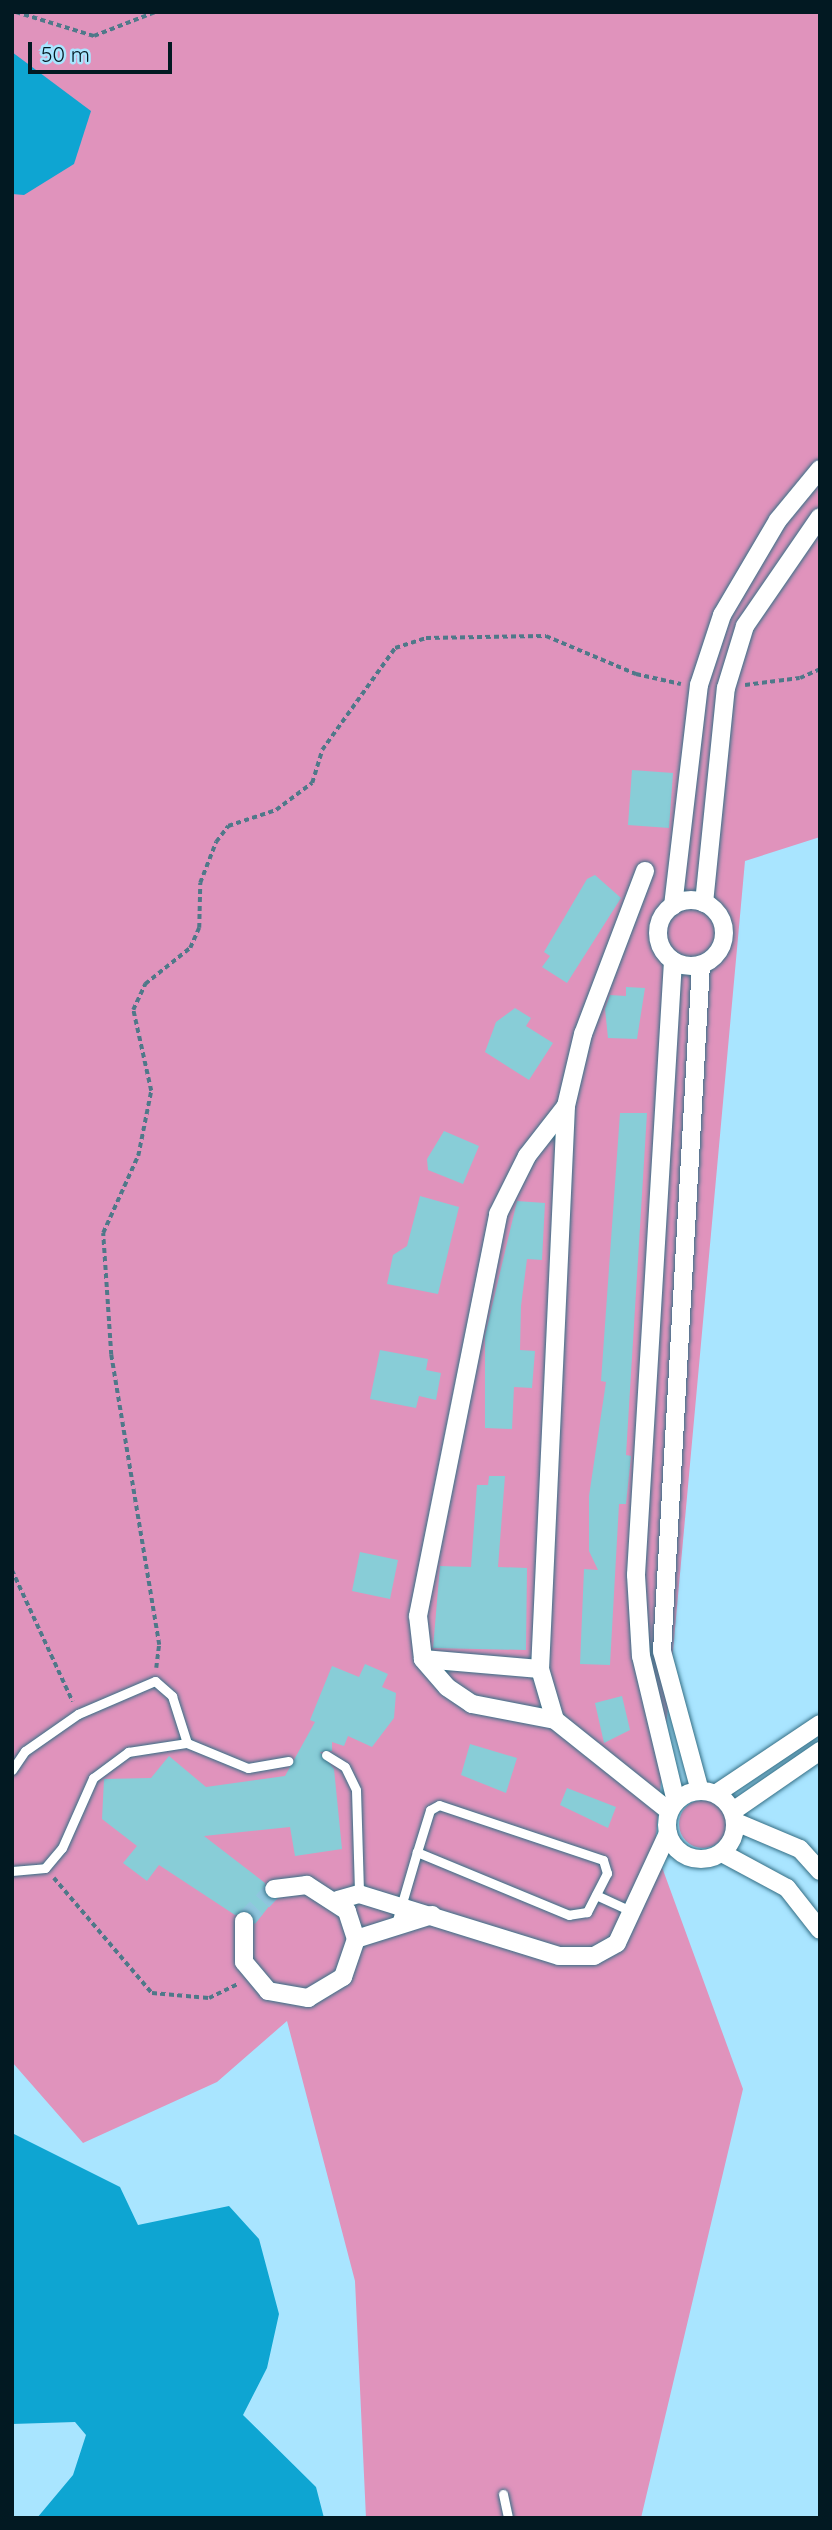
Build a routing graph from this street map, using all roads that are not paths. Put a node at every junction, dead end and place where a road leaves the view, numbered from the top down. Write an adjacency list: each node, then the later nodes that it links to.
1 (820, 470): 3 (street)
2 (820, 517): 4 (street)
3 (699, 685): 4 (street); 7 (street)
4 (726, 688): 6 (street)
5 (645, 871): 10 (street)
6 (704, 903): 7 (street); 9 (street)
7 (673, 906): 8 (street)
8 (673, 961): 9 (street); 21 (street)
9 (701, 965): 20 (street)
10 (566, 1106): 11 (street); 12 (street)
11 (423, 1659): 12 (street); 13 (street)
12 (541, 1668): 13 (street)
13 (555, 1720): 21 (street)
14 (820, 1724): 20 (street)
15 (187, 1743): 18 (lane); 19 (lane); 26 (lane)
16 (820, 1751): 22 (street)
17 (326, 1755): 29 (lane)
18 (288, 1761)
19 (12, 1770)
20 (709, 1792): 21 (street); 22 (street)
21 (672, 1807): 23 (street)
22 (735, 1817): 25 (street); 27 (street)
23 (668, 1833): 25 (street); 33 (street)
24 (417, 1852): 30 (lane); 30 (lane); 32 (lane)
25 (722, 1853): 37 (street)
26 (12, 1871)
27 (820, 1871)
28 (274, 1889): 31 (street)
29 (359, 1894): 31 (street); 32 (street)
30 (596, 1895): 33 (lane)
31 (338, 1900): 38 (street)
32 (401, 1905): 34 (street); 36 (lane)
33 (634, 1913): 34 (street)
34 (432, 1915): 36 (street)
35 (244, 1921): 38 (street)
36 (395, 1928): 38 (street)
37 (820, 1930)
38 (356, 1939)
39 (503, 2494): 40 (lane)
40 (508, 2518)

